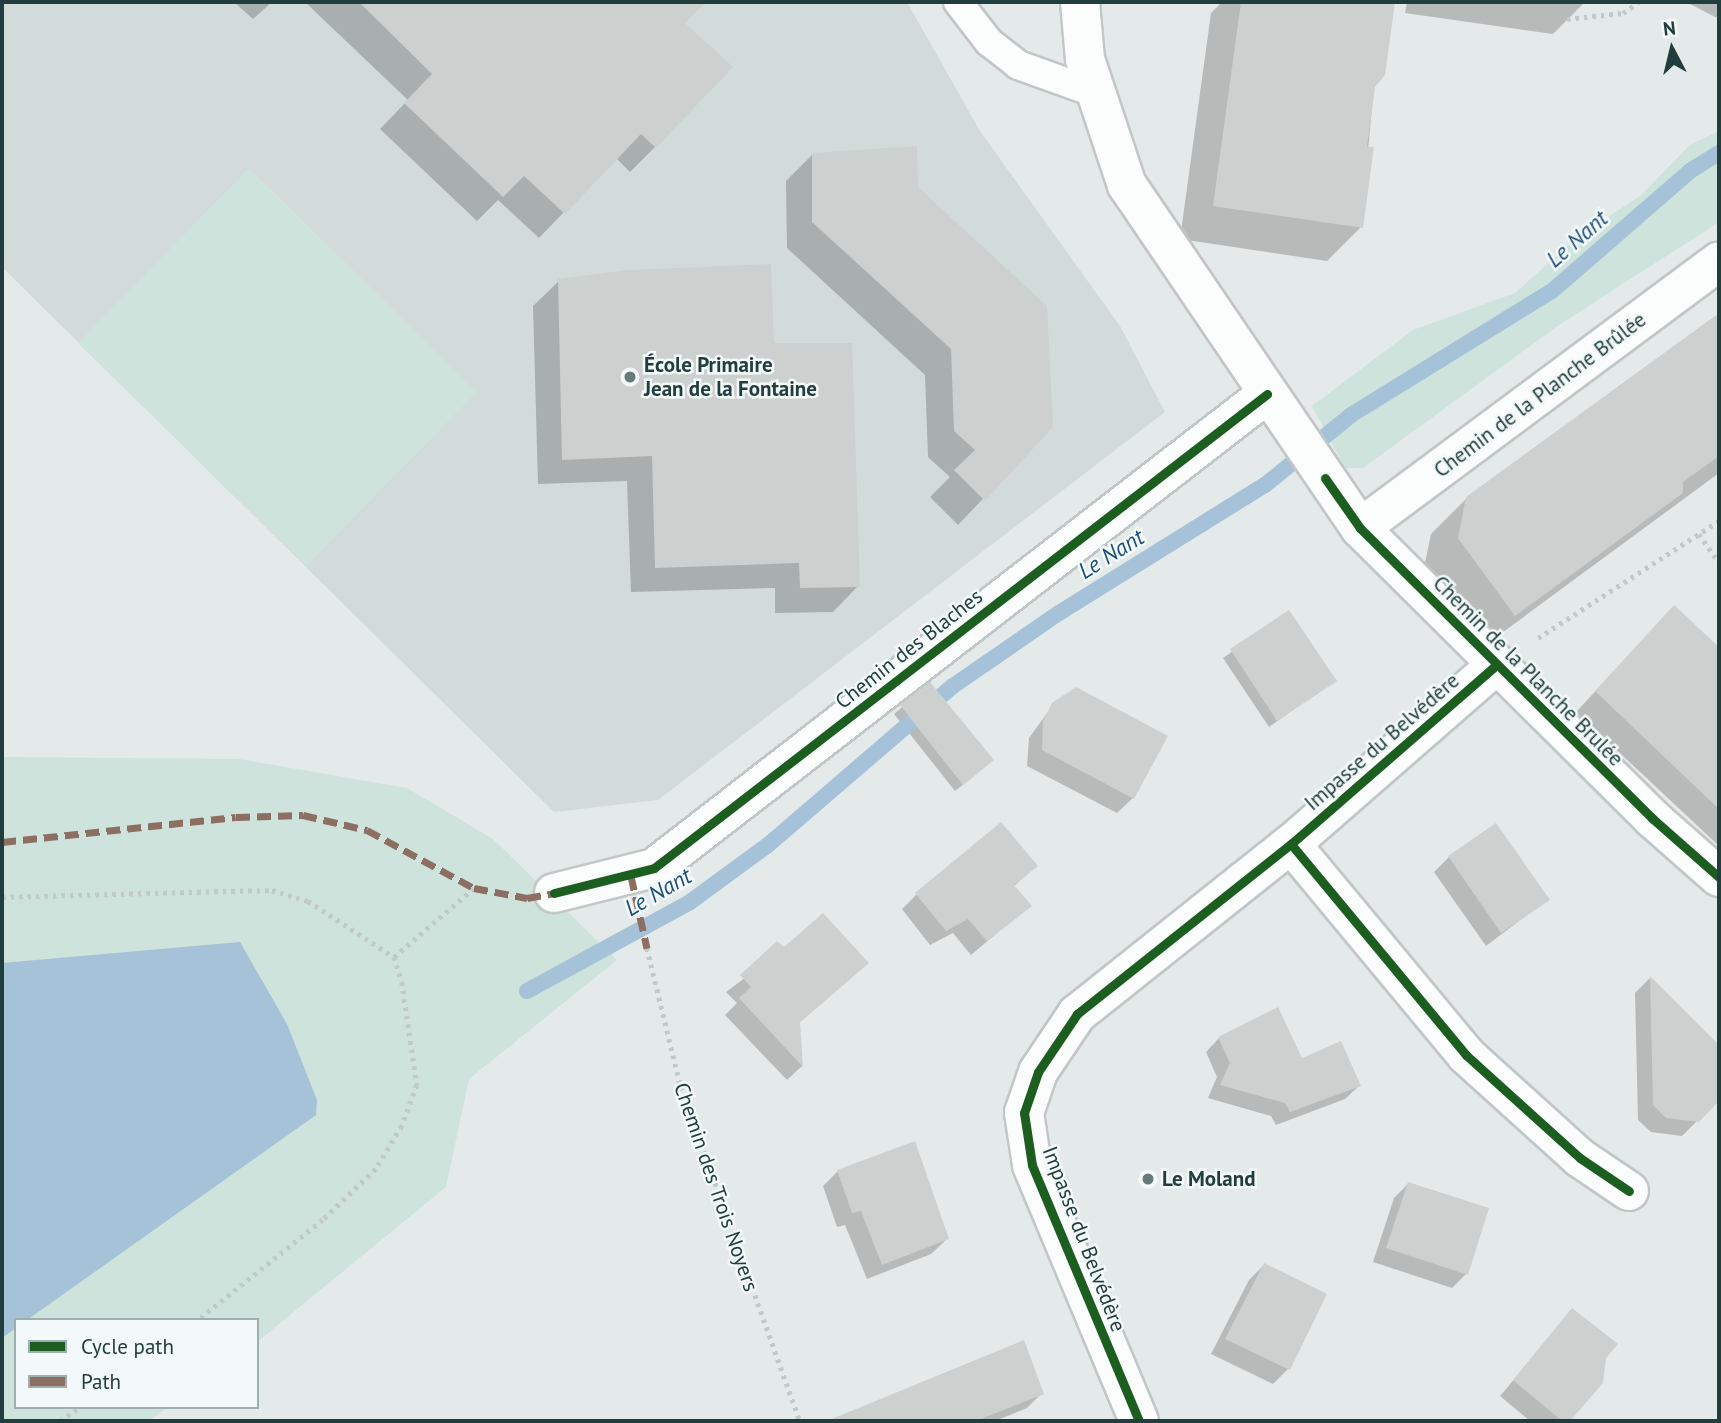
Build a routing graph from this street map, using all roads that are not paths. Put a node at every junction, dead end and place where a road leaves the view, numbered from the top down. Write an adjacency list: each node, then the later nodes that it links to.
1 (958, 2): 3 (lane)
2 (1080, 2): 3 (street, Chemin de la Planche Brulée)
3 (1096, 93): 5 (street, Chemin de la Planche Brulée)
4 (1719, 261): 6 (street, Chemin de la Planche Brûlée)
5 (1277, 408): 6 (street, Chemin de la Planche Brulée); 10 (street, Chemin des Blaches)
6 (1360, 528): 7 (street, Chemin de la Planche Brulée)
7 (1496, 665): 8 (street, Impasse du Belvédère); 9 (street, Chemin de la Planche Brulée)
8 (1291, 844): 11 (street); 12 (street, Impasse du Belvédère)
9 (1719, 877)
10 (554, 894)
11 (1629, 1191)
12 (1139, 1421)

